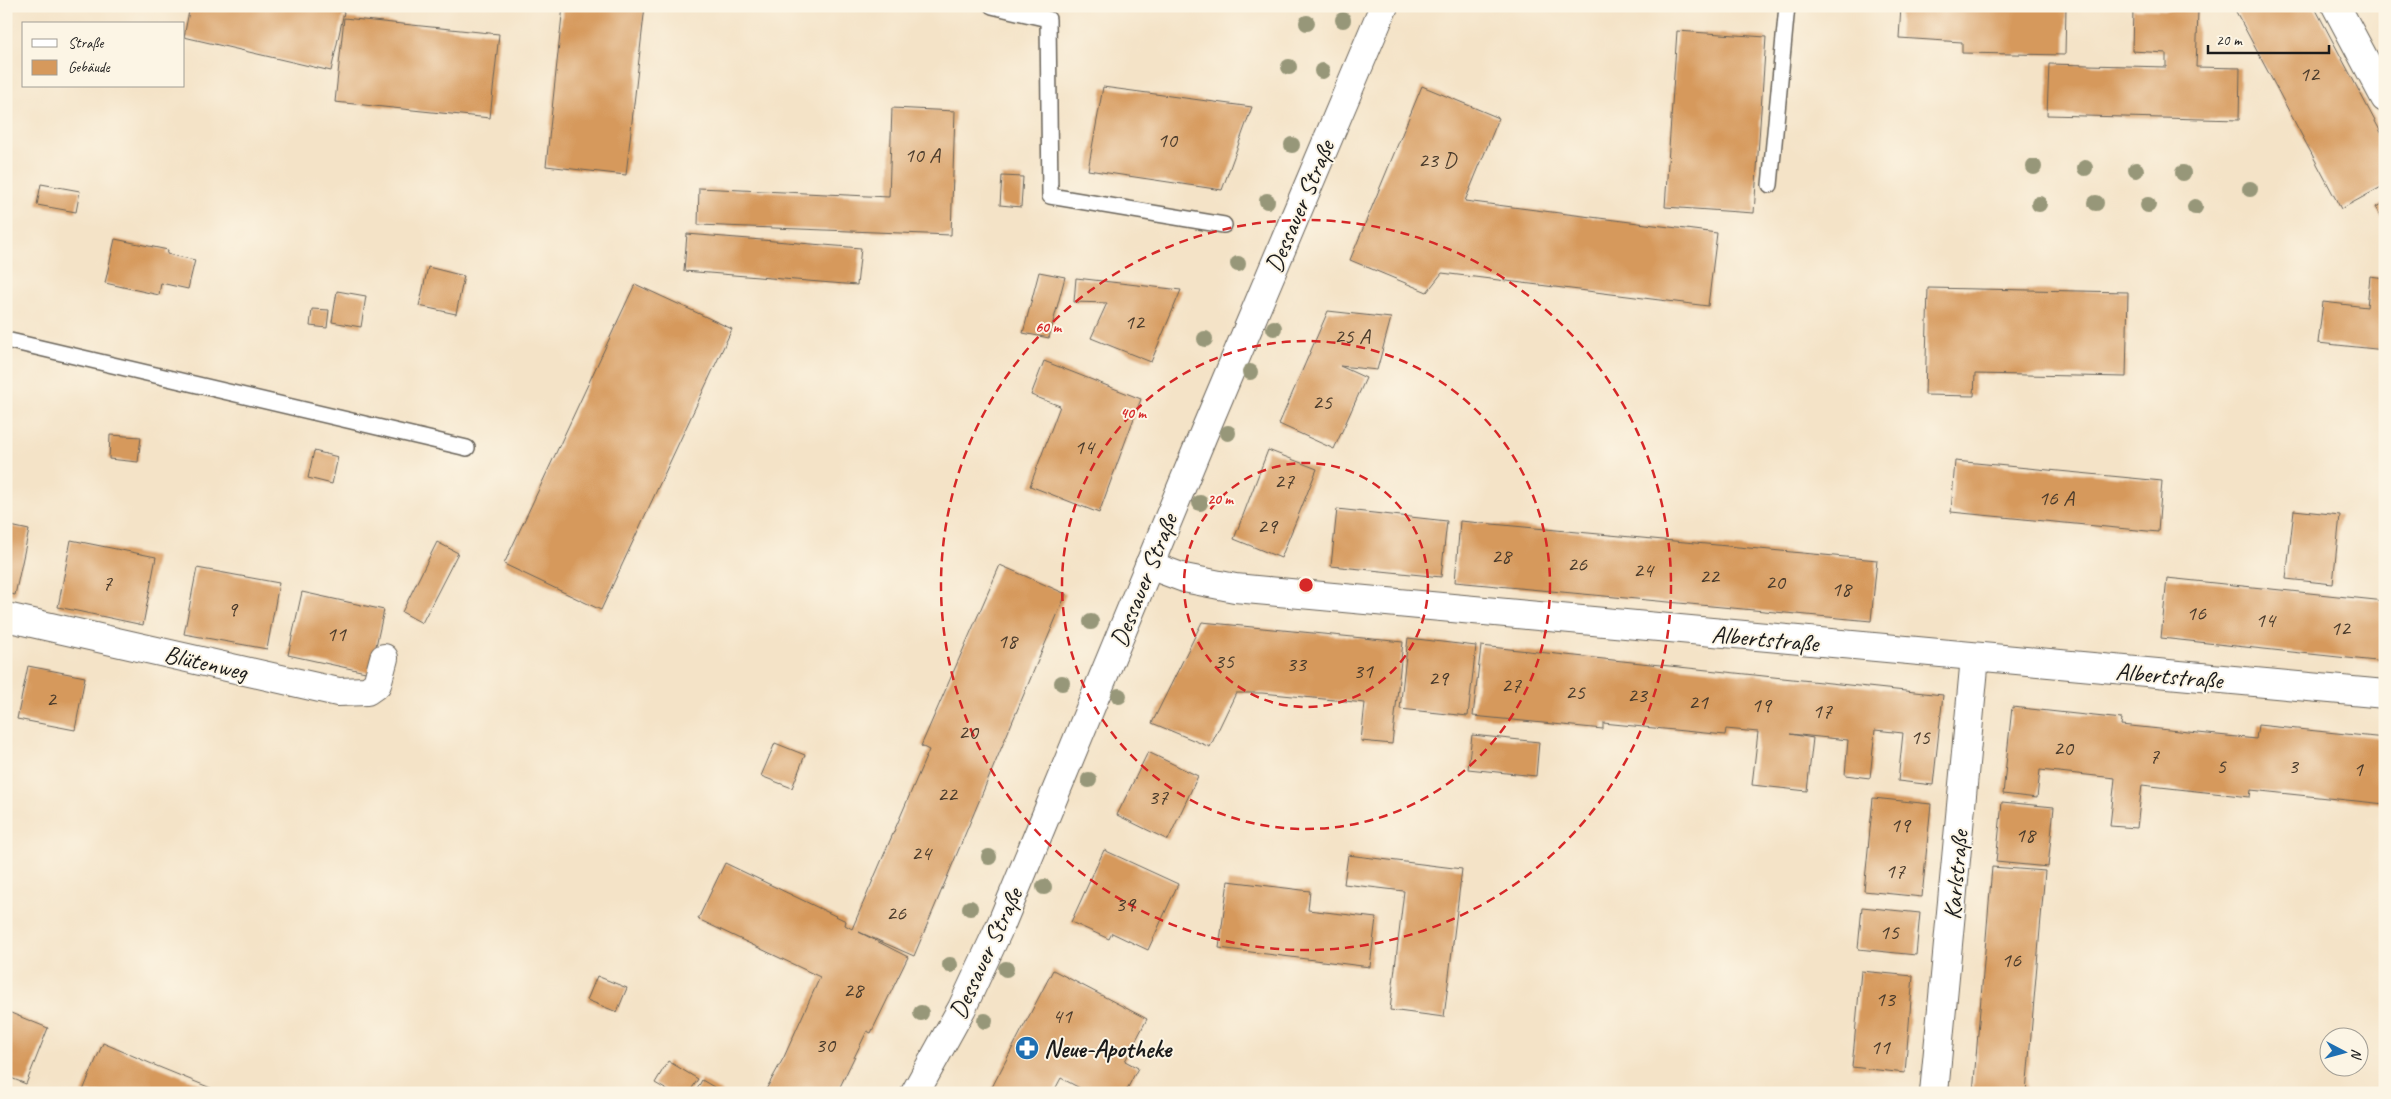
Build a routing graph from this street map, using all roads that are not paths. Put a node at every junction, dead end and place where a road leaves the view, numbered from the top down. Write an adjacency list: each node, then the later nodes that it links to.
1 (992, 6): 7 (lane)
2 (1384, 6): 10 (street, Dessauer Straße)
3 (1787, 6): 6 (lane)
4 (2336, 6): 5 (street)
5 (2385, 98)
6 (1770, 185)
7 (1224, 225)
8 (6, 340): 9 (lane)
9 (467, 448)
10 (1149, 564): 12 (street, Albertstraße); 15 (street, Dessauer Straße)
11 (6, 617): 13 (street, Blütenweg)
12 (1976, 657): 14 (street, Albertstraße); 16 (street, Karlstraße)
13 (384, 658)
14 (2385, 694)
15 (915, 1093)
16 (1934, 1093)

